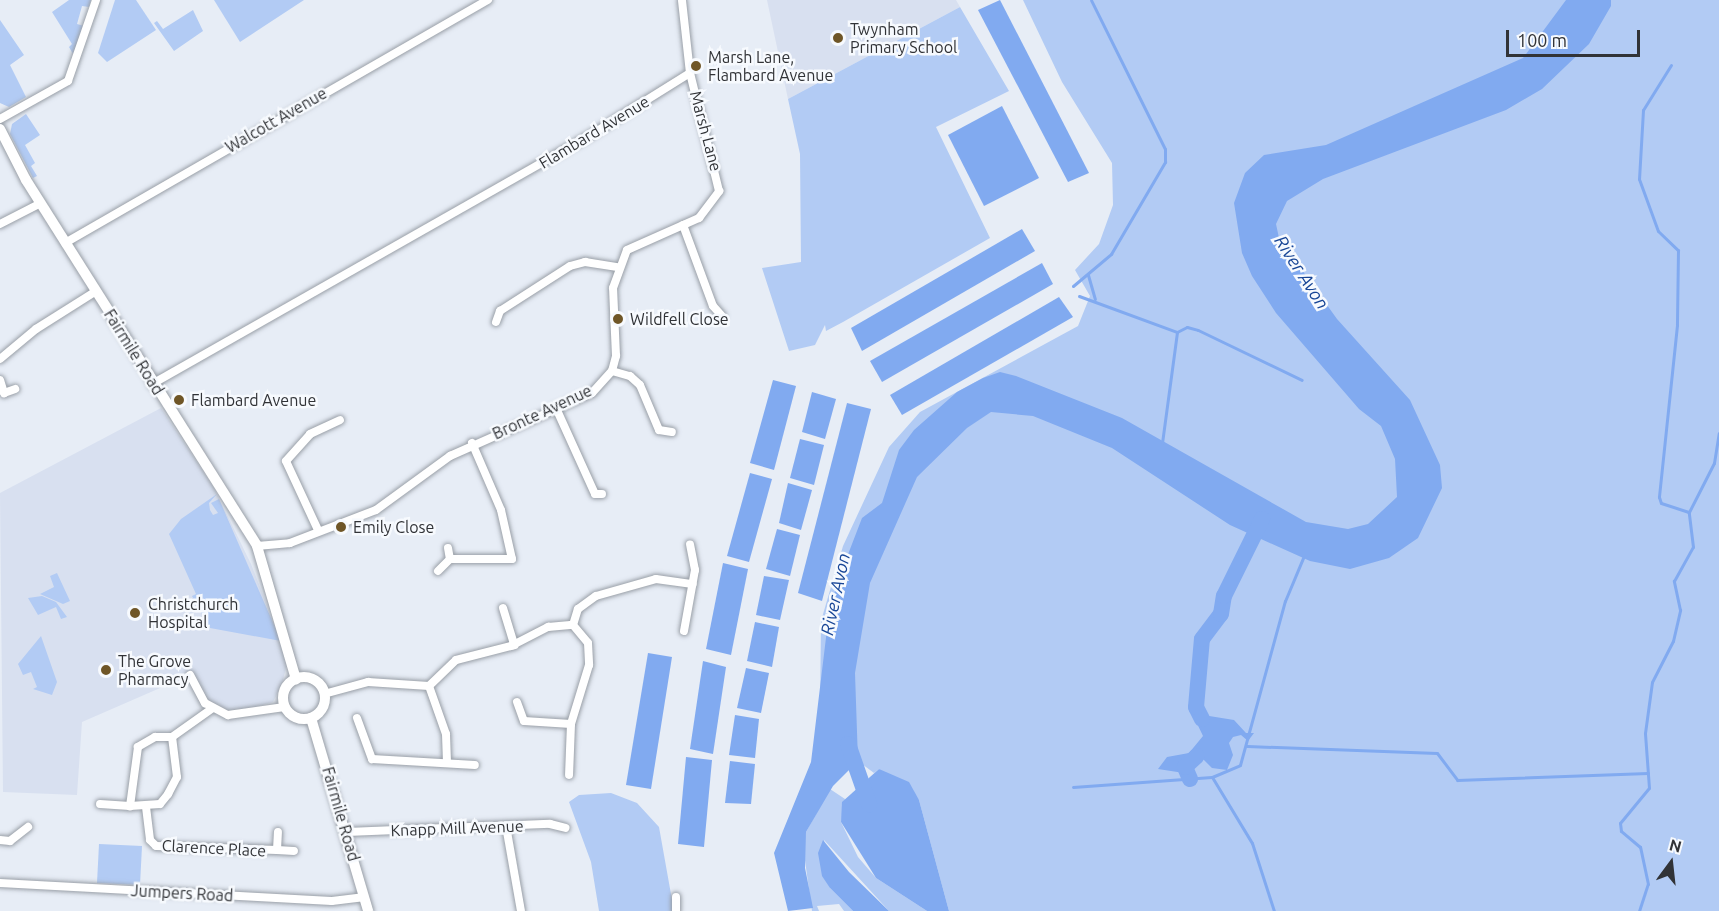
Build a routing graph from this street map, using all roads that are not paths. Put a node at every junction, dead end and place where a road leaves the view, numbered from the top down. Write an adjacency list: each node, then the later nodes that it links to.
1 (96, 0): 5 (street)
2 (488, 0): 10 (street, Walcott Avenue)
3 (682, 0): 4 (street, Marsh Lane)
4 (690, 73): 9 (street, Marsh Lane); 18 (street, Flambard Avenue)
5 (0, 119)
6 (0, 129): 7 (main road, Fairmile Road)
7 (40, 203): 8 (street); 10 (main road, Fairmile Road)
8 (0, 224)
9 (683, 225): 11 (street); 13 (street)
10 (65, 243): 12 (main road, Fairmile Road)
11 (618, 267): 14 (street); 16 (street)
12 (96, 291): 15 (street); 18 (main road, Fairmile Road)
13 (722, 316)
14 (496, 322)
15 (0, 359)
16 (612, 372): 21 (street, Bronte Avenue); 23 (street)
17 (0, 380): 20 (street)
18 (152, 384): 28 (main road, Fairmile Road)
19 (15, 389): 20 (street)
20 (2, 394)
21 (556, 408): 24 (street, Bronte Avenue); 25 (street)
22 (340, 420): 26 (street)
23 (672, 432)
24 (472, 443): 26 (street, Bronte Avenue); 30 (street)
25 (602, 494)
26 (318, 530): 28 (street, Bronte Avenue)
27 (690, 544): 32 (street)
28 (257, 546): 38 (main road, Fairmile Road)
29 (448, 548): 30 (street)
30 (450, 559): 31 (street)
31 (438, 571)
32 (693, 584): 34 (street); 35 (street)
33 (503, 608): 36 (street)
34 (573, 625): 36 (street); 46 (street)
35 (684, 631)
36 (514, 645): 39 (street)
37 (190, 675): 43 (street)
38 (296, 679): 40 (main road); 42 (main road)
39 (429, 686): 40 (street); 48 (street)
40 (324, 694): 44 (main road)
41 (517, 702): 46 (street)
42 (284, 706): 43 (street); 44 (main road)
43 (213, 708): 47 (street)
44 (311, 718): 58 (main road, Fairmile Road)
45 (357, 718): 48 (street)
46 (571, 724): 50 (street)
47 (172, 737): 52 (street); 53 (street)
48 (447, 762): 49 (street)
49 (475, 765)
50 (569, 775)
51 (100, 804): 52 (street)
52 (130, 806): 53 (street)
53 (146, 807): 60 (street, Clarence Place)
54 (28, 826): 59 (street)
55 (506, 826): 56 (street, Knapp Mill Avenue); 58 (street, Knapp Mill Avenue); 68 (street)
56 (566, 828)
57 (278, 832): 60 (street, Clarence Place)
58 (347, 832): 63 (main road, Fairmile Road)
59 (0, 840)
60 (278, 850): 61 (street, Clarence Place)
61 (294, 851)
62 (0, 884): 65 (street, Jumpers Road)
63 (363, 897): 65 (street, Jumpers Road); 67 (main road, Fairmile Road)
64 (676, 897): 69 (street)
65 (332, 901): 66 (street)
66 (331, 911)
67 (368, 911)
68 (521, 911)
69 (676, 911)

